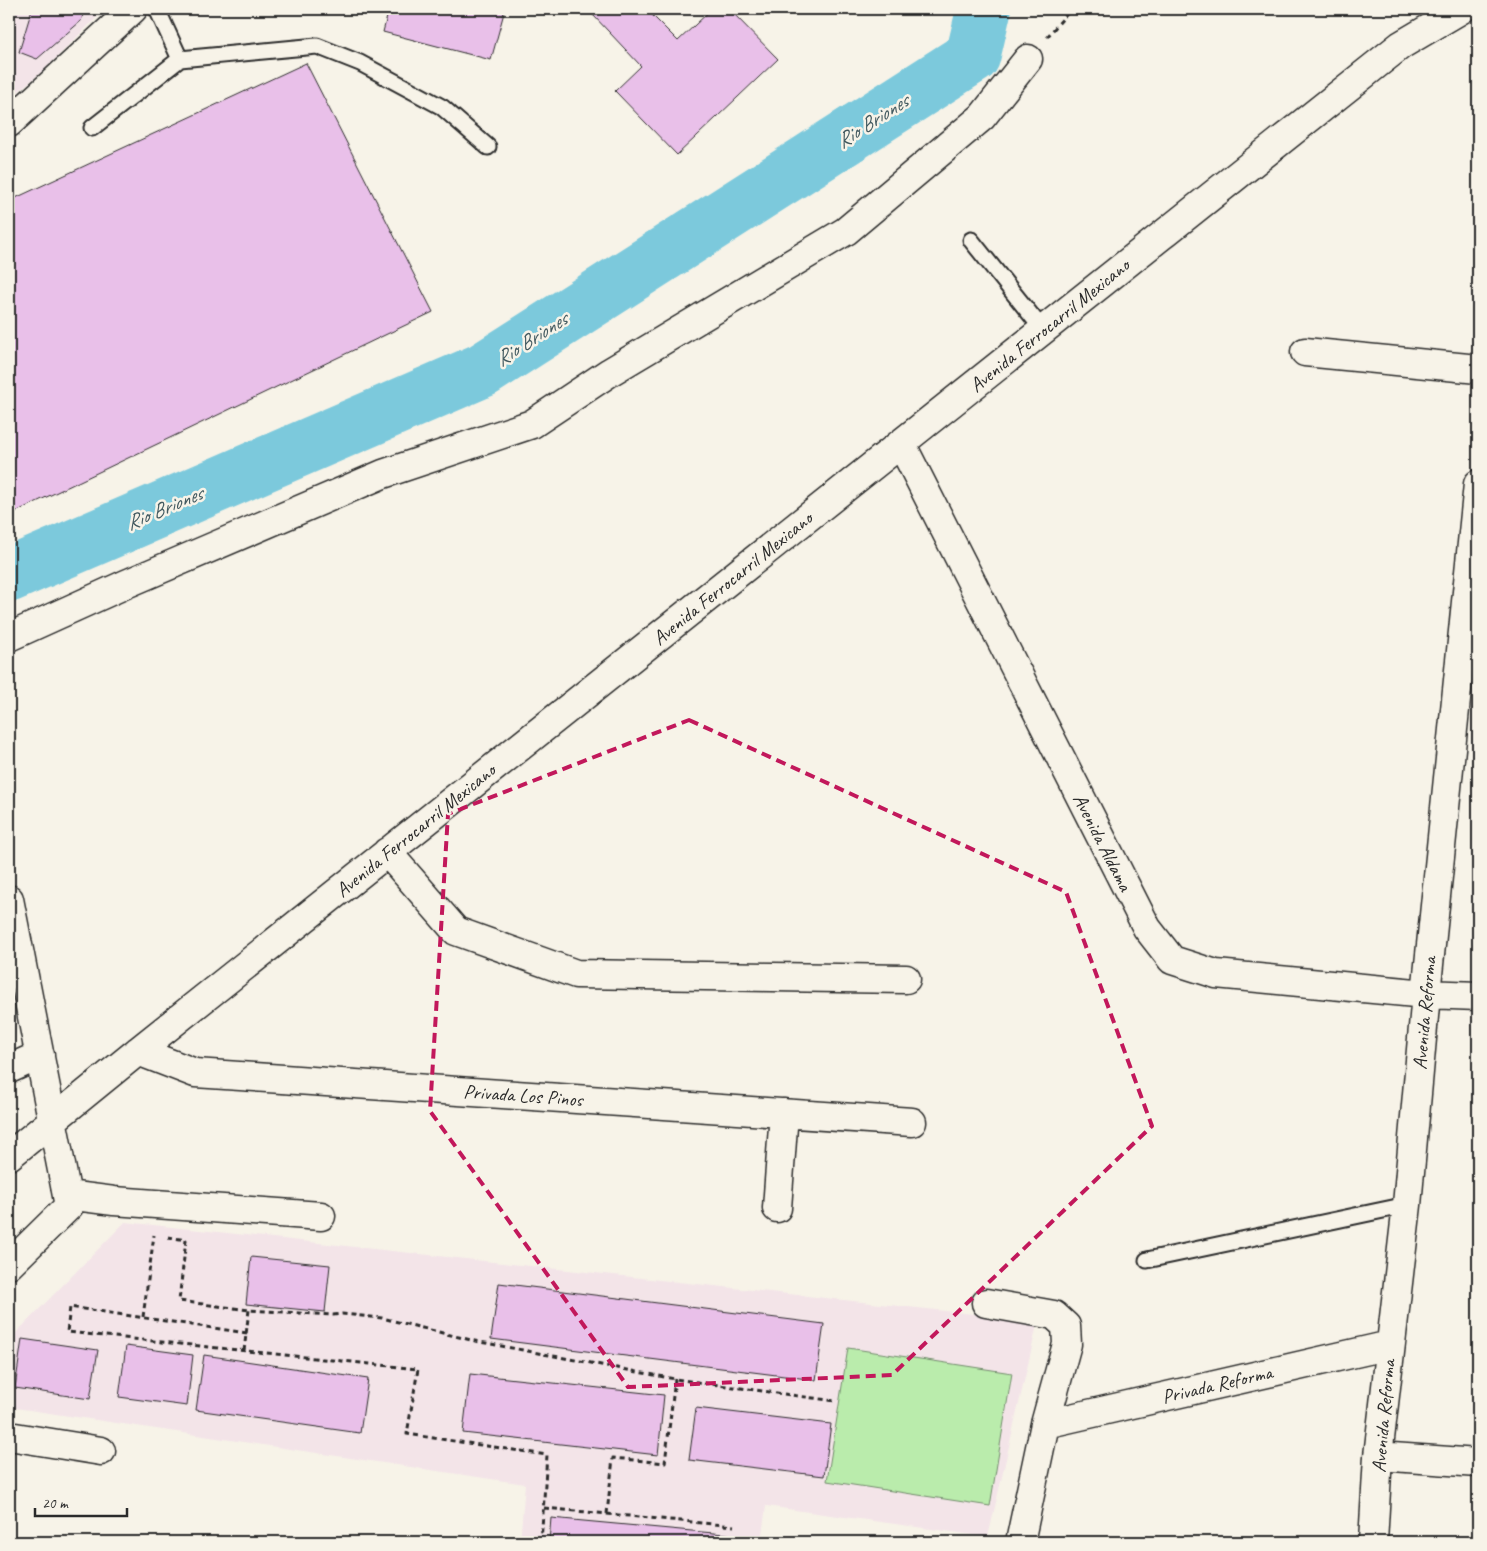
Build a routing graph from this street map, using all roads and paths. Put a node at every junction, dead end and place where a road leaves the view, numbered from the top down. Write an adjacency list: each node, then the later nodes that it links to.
1 (133, 9): 7 (street)
2 (157, 9): 5 (lane)
3 (1071, 9): 6 (path)
4 (1462, 9): 11 (street, Avenida Ferrocarril Mexicano)
5 (180, 59): 8 (lane); 9 (lane)
6 (1028, 59): 16 (street)
7 (9, 123)
8 (92, 128)
9 (488, 148)
10 (971, 240): 11 (lane)
11 (1043, 330): 14 (street, Avenida Ferrocarril Mexicano)
12 (1305, 352): 13 (street)
13 (1478, 370)
14 (901, 443): 17 (street, Avenida Ferrocarril Mexicano); 20 (street, Avenida Aldama)
15 (1478, 484): 20 (street, Avenida Reforma)
16 (9, 637)
17 (387, 852): 19 (street); 22 (street, Avenida Ferrocarril Mexicano)
18 (9, 899): 23 (street)
19 (906, 979)
20 (1426, 994): 21 (street, Avenida Aldama); 30 (street, Avenida Reforma)
21 (1478, 996)
22 (138, 1051): 25 (street, Privada Los Pinos); 26 (street, Avenida Ferrocarril Mexicano)
23 (40, 1055): 24 (street); 26 (street)
24 (9, 1070)
25 (784, 1113): 27 (street, Privada Los Pinos); 31 (street)
26 (53, 1119): 28 (street, Avenida Ferrocarril Mexicano); 29 (street)
27 (912, 1122)
28 (9, 1156)
29 (67, 1196): 32 (street); 34 (street)
30 (1407, 1205): 33 (lane); 39 (street, Avenida Reforma)
31 (777, 1208)
32 (321, 1216)
33 (1147, 1260)
34 (9, 1265)
35 (986, 1303): 43 (street)
36 (248, 1310): 37 (path); 38 (path); 41 (path)
37 (143, 1317): 38 (path); 40 (path)
38 (247, 1332): 40 (path)
39 (1390, 1345): 43 (street, Privada Reforma); 46 (street, Avenida Reforma)
40 (244, 1351): 48 (path)
41 (674, 1379): 42 (path); 49 (path)
42 (835, 1401)
43 (1045, 1424): 52 (street)
44 (9, 1436): 45 (street)
45 (101, 1451)
46 (1378, 1456): 47 (street); 53 (street, Avenida Reforma)
47 (1478, 1463)
48 (544, 1508): 49 (path); 51 (path)
49 (607, 1514): 50 (path)
50 (734, 1526)
51 (541, 1542)
52 (1020, 1542)
53 (1373, 1542)

